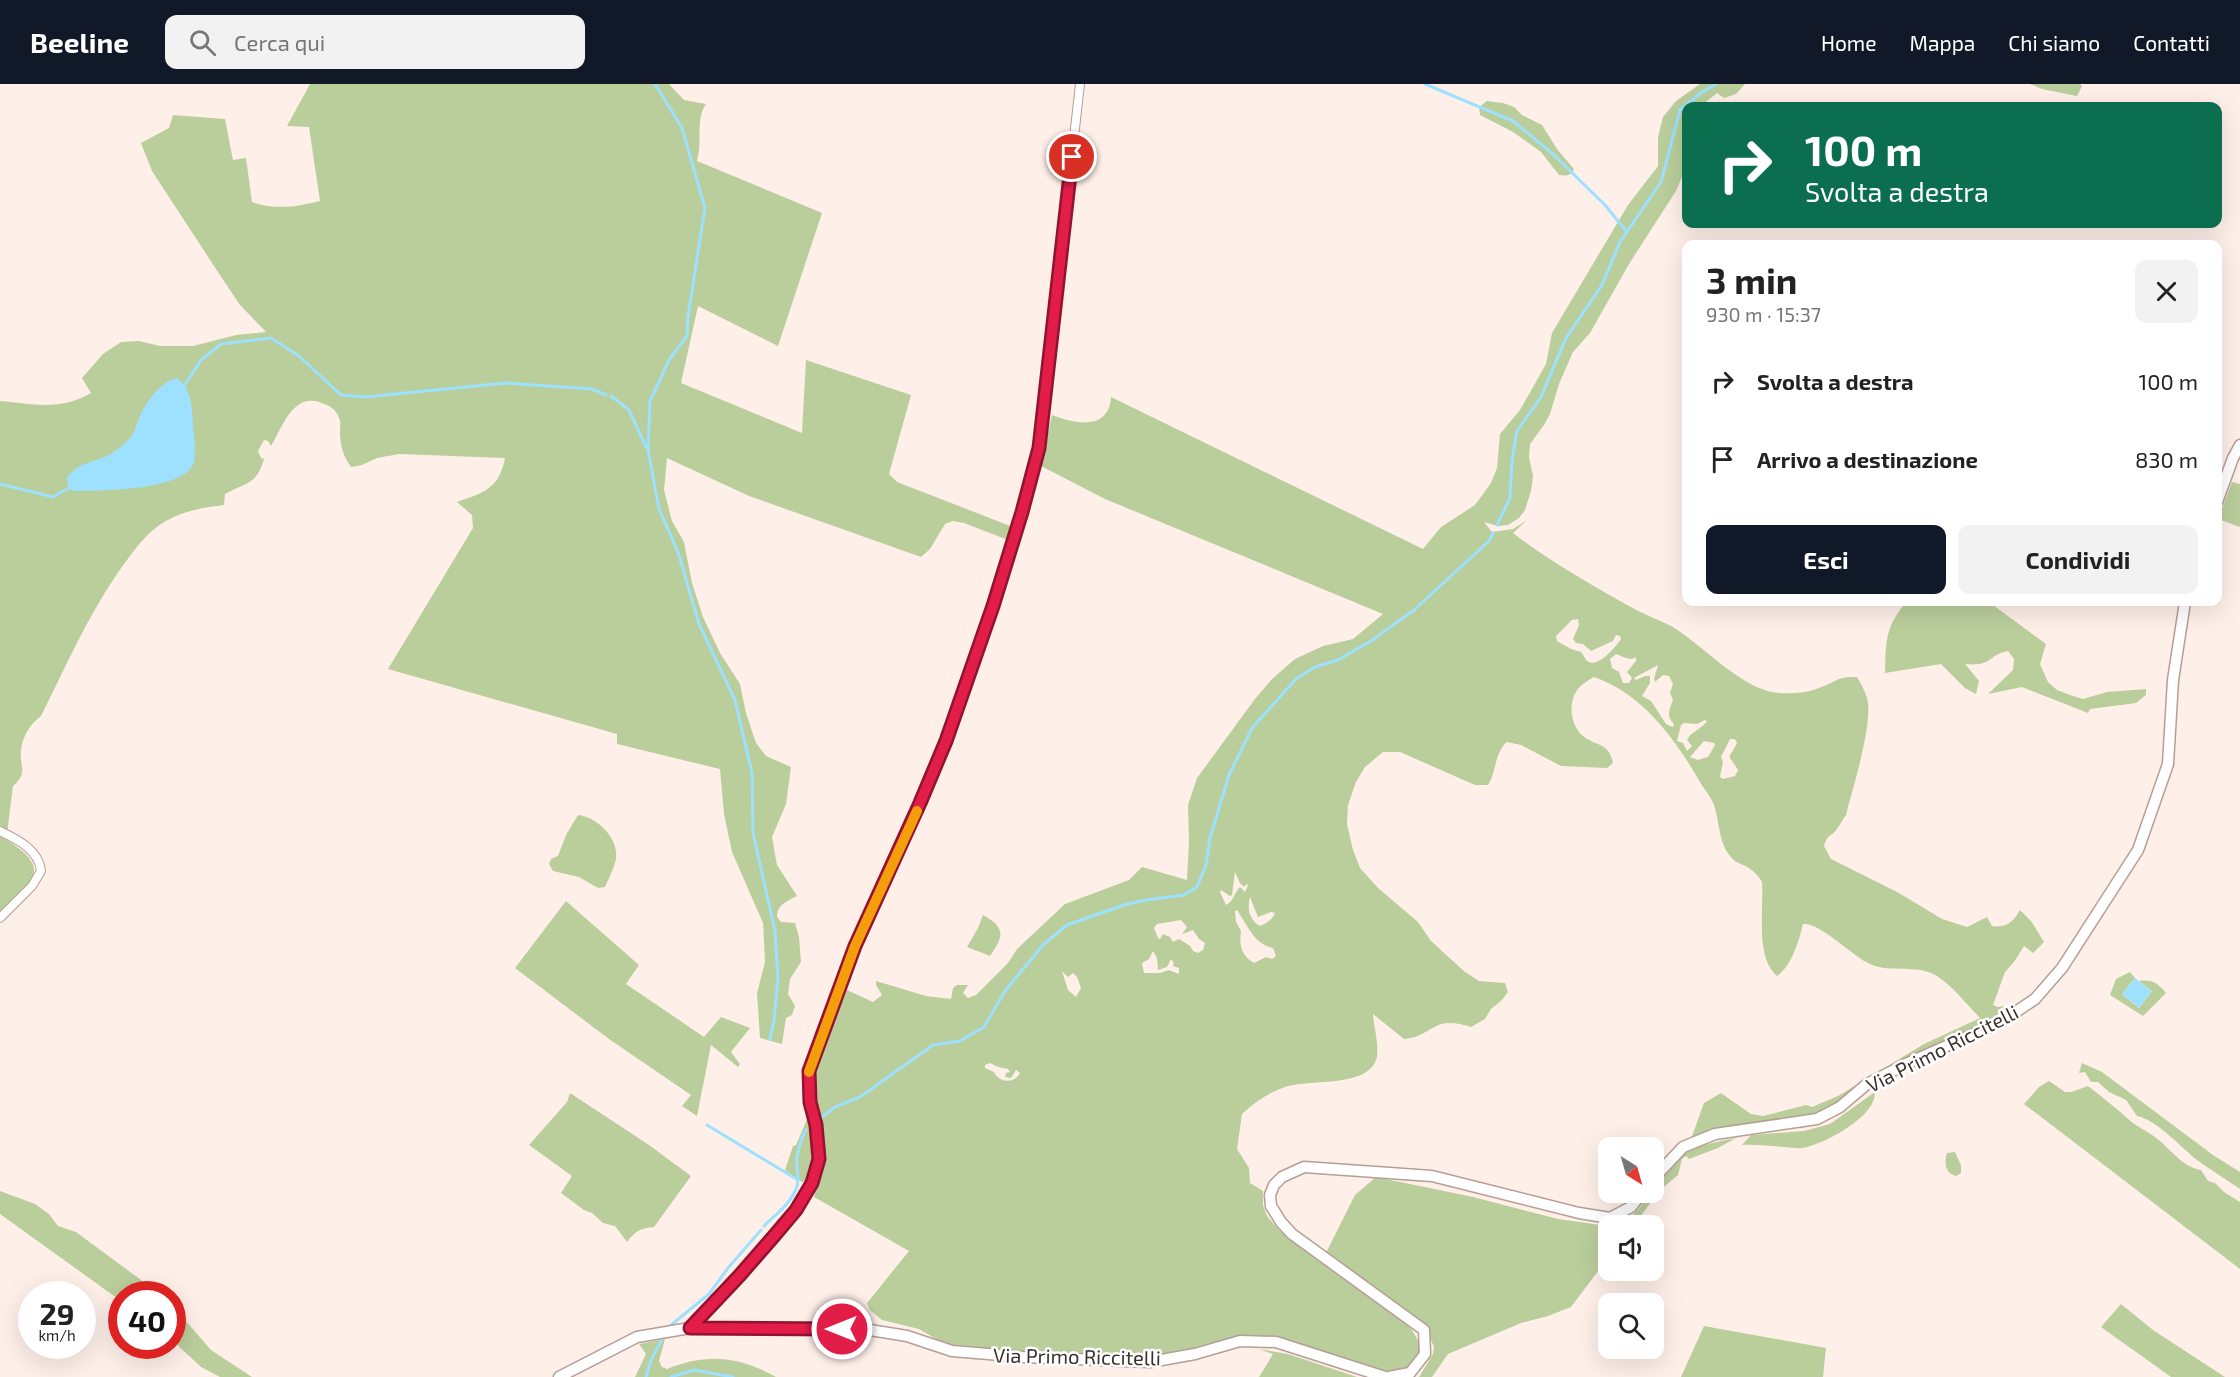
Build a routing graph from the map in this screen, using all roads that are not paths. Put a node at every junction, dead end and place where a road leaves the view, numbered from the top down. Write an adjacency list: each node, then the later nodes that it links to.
1 (1080, 84): 9 (street)
2 (2240, 445): 3 (street)
3 (2222, 488)
4 (2184, 606): 7 (street, Via Primo Riccitelli)
5 (0, 831): 6 (street)
6 (0, 918)
7 (1664, 1167)
8 (1634, 1203): 11 (street, Via Primo Riccitelli)
9 (690, 1328): 10 (street, Via Primo Riccitelli); 11 (street, Via Primo Riccitelli)
10 (559, 1377)
11 (1387, 1377)

